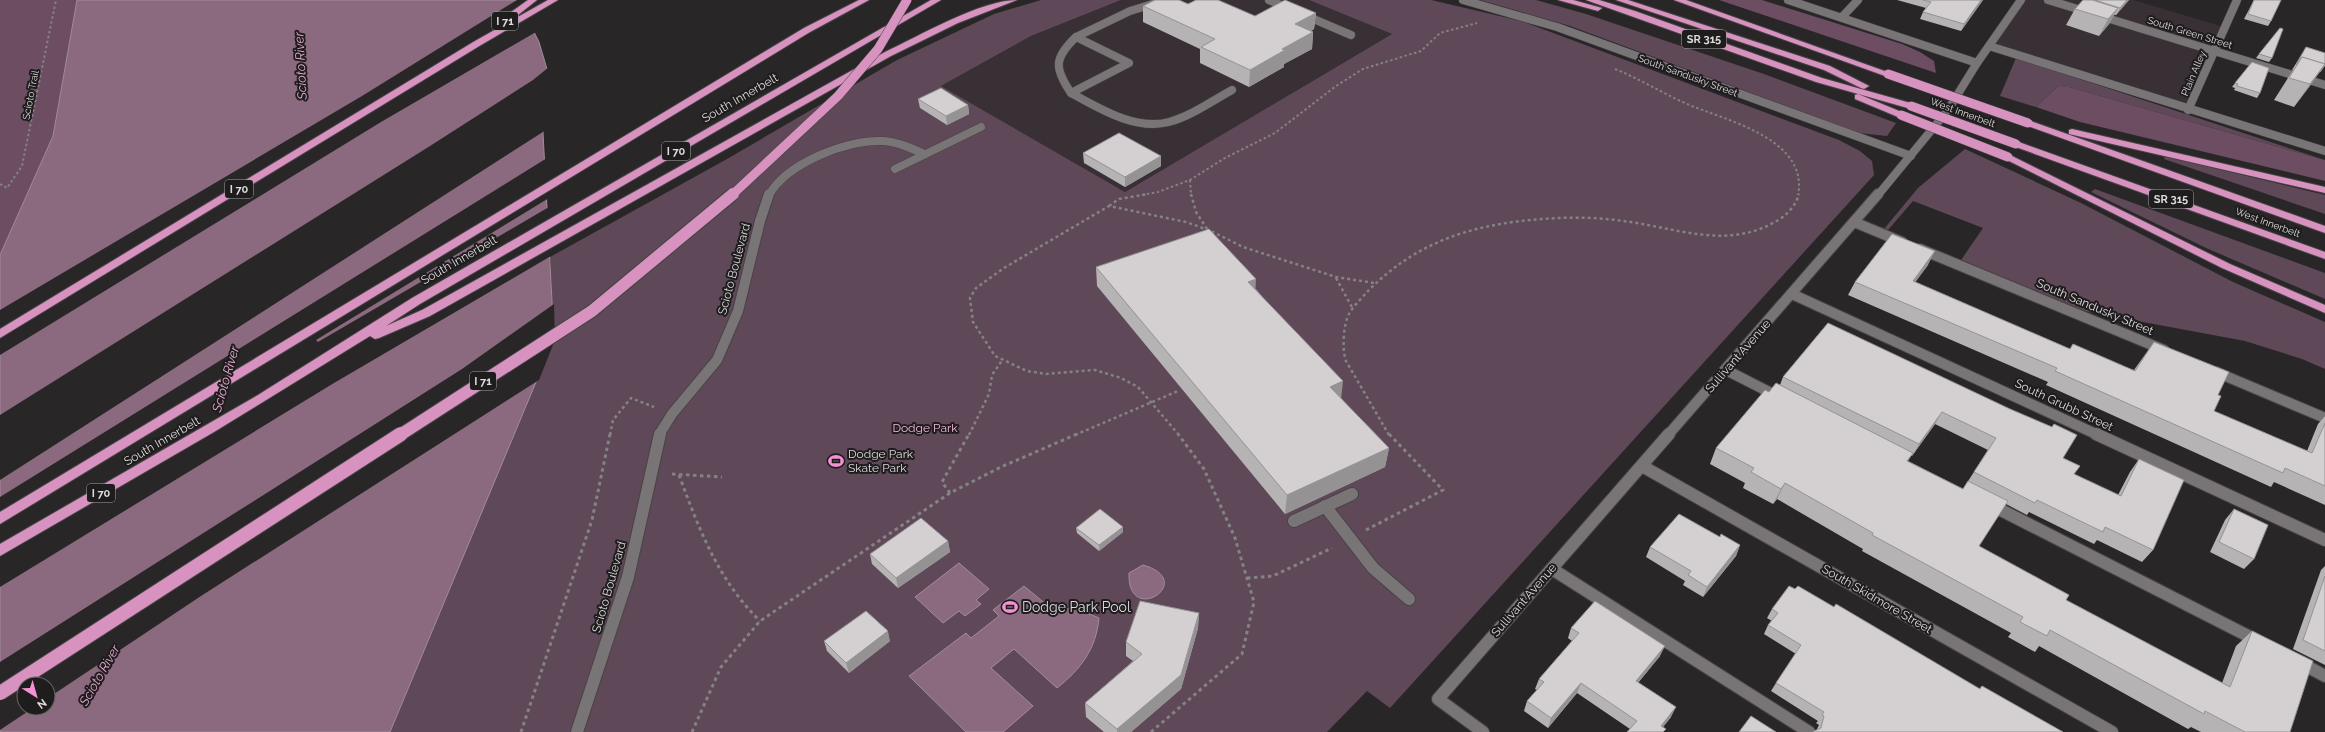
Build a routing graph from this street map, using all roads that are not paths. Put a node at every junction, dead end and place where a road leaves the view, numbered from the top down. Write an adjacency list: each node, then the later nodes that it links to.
1 (533, 0): 23 (highway, I 71)
2 (554, 0): 23 (highway, I 70)
3 (865, 0): 56 (highway)
4 (907, 0): 65 (highway, I 71, bridge)
5 (936, 0): 46 (highway, South Innerbelt / I 70)
6 (1012, 0): 46 (highway)
7 (1166, 0): 22 (street)
8 (1269, 0): 21 (street)
9 (1463, 0): 37 (street, South Sandusky Street)
10 (1562, 0): 20 (highway)
11 (1590, 0): 20 (highway, West Innerbelt / SR 315)
12 (1620, 0): 31 (highway)
13 (1678, 0): 33 (highway, West Innerbelt / SR 315, bridge)
14 (1788, 0): 19 (street)
15 (1858, 0): 19 (street)
16 (2021, 0): 24 (street, Sullivant Avenue)
17 (2048, 0): 25 (street, South Green Street)
18 (2237, 0): 25 (street, Plain Alley)
19 (1842, 18): 26 (street)
20 (1650, 19): 27 (highway, West Innerbelt / SR 315)
21 (1351, 35)
22 (1076, 37): 30 (street); 30 (street)
23 (478, 43): 45 (highway, I 70)
24 (1989, 46): 26 (street, Sullivant Avenue); 32 (street)
25 (2214, 49): 28 (street, South Green Street); 32 (street, Plain Alley)
26 (1977, 63): 37 (street, Sullivant Avenue)
27 (1819, 80): 31 (highway, West Innerbelt / SR 315); 44 (highway, bridge)
28 (2325, 85)
29 (1232, 90): 30 (street)
30 (1071, 93)
31 (1890, 99): 42 (highway, West Innerbelt / SR 315, bridge)
32 (2188, 110): 35 (street)
33 (2028, 123): 39 (highway); 41 (highway, West Innerbelt / SR 315)
34 (981, 127): 36 (street)
35 (2325, 151)
36 (924, 154): 38 (street); 66 (street, Scioto Boulevard)
37 (1911, 156): 40 (street, Sullivant Avenue)
38 (895, 169)
39 (2325, 190)
40 (1854, 222): 43 (street, Sullivant Avenue); 47 (street, South Sandusky Street)
41 (2325, 230)
42 (2325, 256)
43 (1792, 294): 49 (street, Sullivant Avenue); 58 (street, South Grubb Street)
44 (2325, 309)
45 (0, 334)
46 (347, 347): 59 (highway, South Innerbelt / I 70)
47 (2174, 355)
48 (2203, 367): 51 (street)
49 (1726, 370): 50 (street); 52 (street, Sullivant Avenue)
50 (1789, 402)
51 (2325, 418)
52 (1642, 466): 60 (street, Sullivant Avenue); 69 (street, South Skidmore Street)
53 (1352, 494): 55 (street)
54 (1980, 499): 62 (street)
55 (1325, 506): 57 (street); 61 (street)
56 (0, 519)
57 (1294, 521)
58 (2325, 540)
59 (0, 551)
60 (1552, 569): 67 (street, Sullivant Avenue); 68 (street)
61 (1409, 599)
62 (2269, 647)
63 (2290, 658): 64 (street)
64 (2325, 676)
65 (0, 693)
66 (577, 732)
67 (1482, 732)
68 (1809, 732)
69 (2112, 732)

